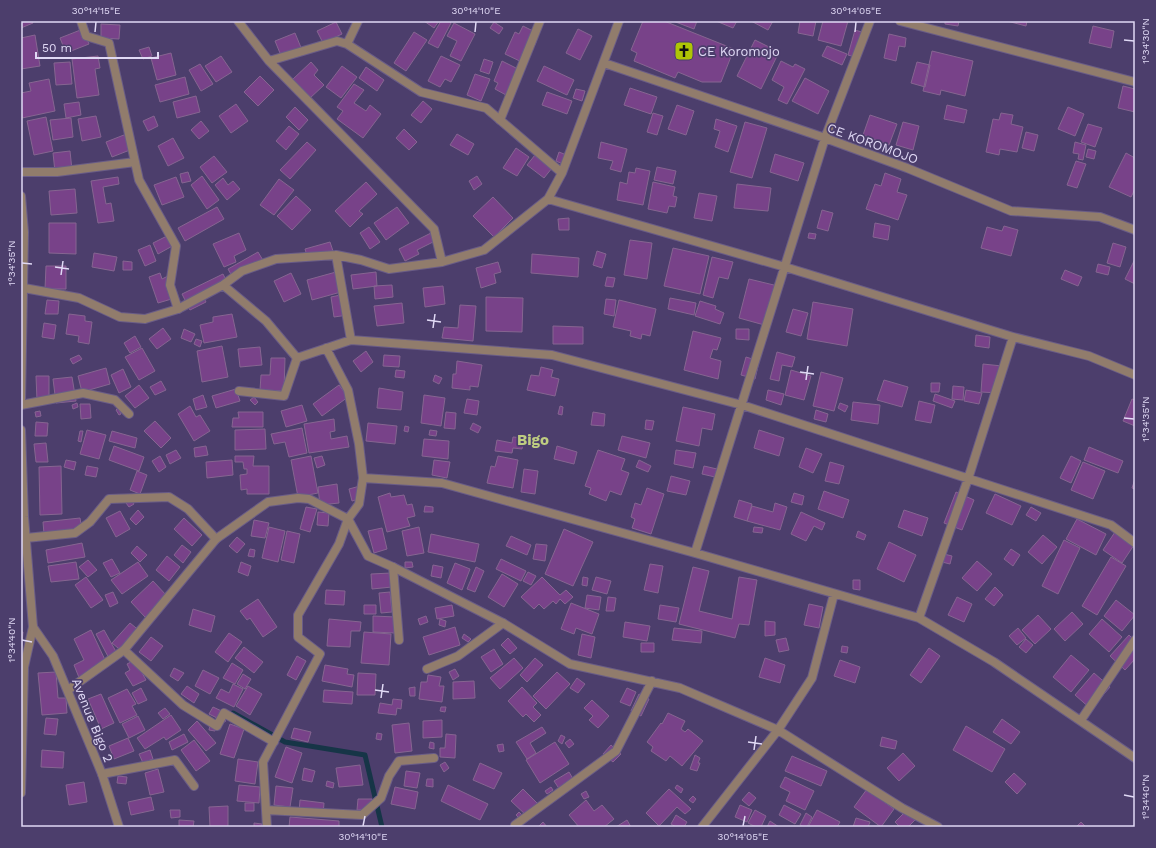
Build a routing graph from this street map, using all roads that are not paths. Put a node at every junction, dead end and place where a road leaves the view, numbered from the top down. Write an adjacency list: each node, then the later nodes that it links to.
1 (81, 21): 14 (street)
2 (238, 21): 9 (street)
3 (358, 21): 8 (street)
4 (540, 21): 12 (street)
5 (619, 21): 10 (street)
6 (870, 21): 13 (street)
7 (900, 21): 11 (street)
8 (347, 44): 9 (street); 12 (street)
9 (269, 62): 22 (street)
10 (604, 63): 13 (street, CE KOROMOJO); 16 (street)
11 (1135, 82)
12 (500, 120): 16 (street)
13 (825, 138): 19 (street, CE KOROMOJO); 23 (street)
14 (135, 162): 15 (street); 26 (street)
15 (21, 172)
16 (562, 173): 18 (street)
17 (21, 196): 20 (street)
18 (548, 199): 22 (street); 23 (street)
19 (1135, 230)
20 (23, 232): 25 (street)
21 (336, 255): 22 (street); 24 (street); 29 (street)
22 (442, 262)
23 (785, 267): 28 (street); 35 (street)
24 (223, 285): 26 (street); 31 (street)
25 (24, 288): 26 (street); 27 (street)
26 (178, 309)
27 (22, 333): 34 (street)
28 (1013, 337): 32 (street); 39 (street)
29 (351, 340): 30 (street); 35 (street)
30 (326, 348): 31 (street); 38 (street)
31 (297, 358): 33 (street)
32 (1135, 375)
33 (239, 392)
34 (21, 403): 36 (street)
35 (742, 405): 39 (street); 45 (street)
36 (129, 414)
37 (21, 430): 40 (street)
38 (363, 478): 41 (street); 45 (street)
39 (968, 479): 44 (street); 48 (street)
40 (23, 516): 42 (street)
41 (348, 519): 43 (street); 46 (street); 60 (street)
42 (26, 538): 43 (street); 50 (street)
43 (216, 538): 53 (street)
44 (1135, 543)
45 (695, 553): 47 (street)
46 (393, 567): 49 (street); 51 (street)
47 (834, 594): 48 (street); 59 (street)
48 (919, 618): 58 (street)
49 (503, 623): 55 (street); 56 (street)
50 (33, 627): 54 (street); 57 (street, Avenue Bigo 2)
51 (399, 640)
52 (1135, 640): 58 (street)
53 (124, 650): 57 (street); 60 (street)
54 (23, 667): 65 (street)
55 (427, 669)
56 (652, 681): 59 (street); 67 (street)
57 (68, 690): 63 (street, Avenue Bigo 2)
58 (1081, 720): 62 (street)
59 (778, 730): 70 (street); 71 (street)
60 (274, 742): 66 (street)
61 (434, 758): 66 (street)
62 (1135, 758)
63 (102, 774): 64 (street); 68 (street, Avenue Bigo 2)
64 (194, 786)
65 (21, 793)
66 (266, 810): 69 (street)
67 (515, 825)
68 (119, 827)
69 (267, 827)
70 (702, 827)
71 (938, 827)

